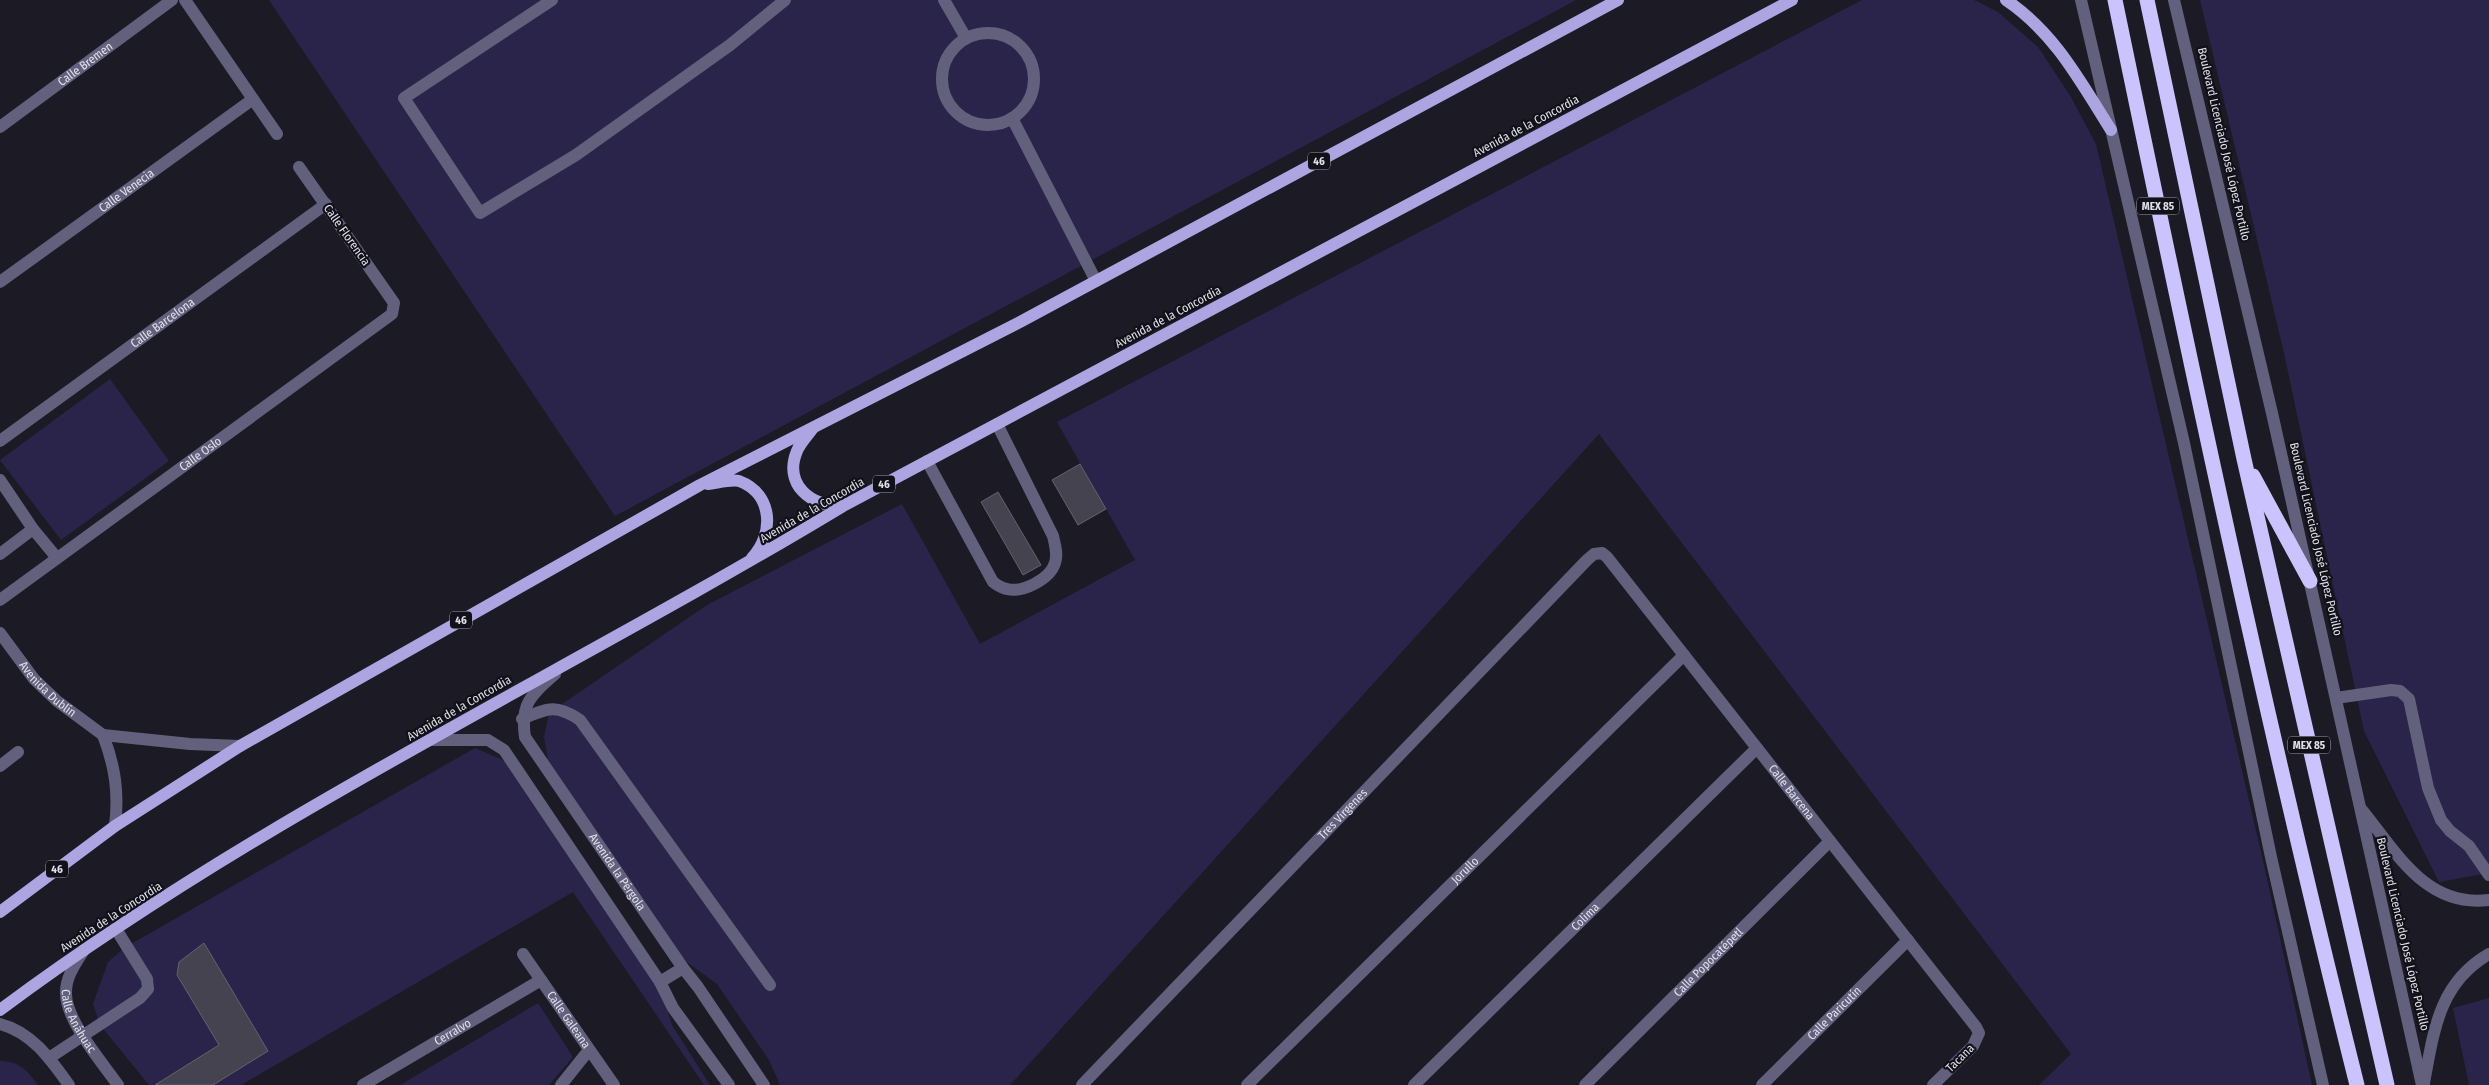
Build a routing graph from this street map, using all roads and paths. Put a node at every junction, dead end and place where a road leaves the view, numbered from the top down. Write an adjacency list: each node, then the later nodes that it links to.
1 (172, 0): 16 (street, Calle Bremen)
2 (185, 0): 14 (street)
3 (552, 0): 4 (street)
4 (785, 0)
5 (944, 0): 13 (street)
6 (1618, 0): 21 (main road, 46)
7 (1792, 0): 24 (main road, Avenida de la Concordia / 46)
8 (2006, 0): 17 (main road)
9 (2082, 0): 17 (street)
10 (2115, 0): 85 (highway, MEX 85)
11 (2147, 0): 27 (highway, MEX 85)
12 (2174, 0): 37 (street, Boulevard Licenciado José López Portillo)
13 (966, 38): 15 (street); 15 (street)
14 (253, 99): 18 (street); 22 (street, Calle Venecia)
15 (1012, 118): 21 (street)
16 (0, 127)
17 (2111, 130): 84 (street)
18 (277, 134)
19 (299, 167): 20 (street, Calle Florencia)
20 (326, 204): 23 (street, Calle Florencia); 26 (street, Calle Barcelona)
21 (1096, 280): 25 (main road, 46)
22 (0, 282)
23 (394, 304): 35 (street, Calle Oslo)
24 (997, 424): 28 (main road, Avenida de la Concordia / 46); 28 (street)
25 (814, 426): 30 (main road, 46); 31 (main road)
26 (0, 441)
27 (2244, 459): 37 (highway); 86 (highway, MEX 85)
28 (928, 461): 31 (main road, Avenida de la Concordia / 46)
29 (0, 480): 32 (street)
30 (700, 485): 36 (main road); 46 (main road, 46)
31 (843, 506): 36 (main road, Avenida de la Concordia / 46)
32 (33, 529): 33 (street); 35 (street)
33 (0, 554)
34 (1607, 557): 40 (street, Calle Barcena); 78 (street, Tres Virgenes)
35 (57, 558): 38 (street, Calle Oslo)
36 (745, 565): 41 (main road, Avenida de la Concordia / 46)
37 (2310, 580): 42 (street, Boulevard Licenciado José López Portillo)
38 (0, 600)
39 (0, 633): 44 (street, Avenida Dublín)
40 (1684, 655): 47 (street, Calle Barcena); 79 (street, Jorullo)
41 (569, 660): 43 (street); 45 (main road, Avenida de la Concordia / 46)
42 (2336, 698): 50 (street, Boulevard Licenciado José López Portillo); 53 (street)
43 (522, 719): 61 (street, Avenida la Pérgola); 64 (street)
44 (104, 735): 46 (street, Avenida Dublín); 51 (street)
45 (431, 740): 56 (main road, Avenida de la Concordia / 46); 63 (street, Avenida la Pérgola)
46 (240, 746): 51 (main road, 46)
47 (1757, 748): 52 (street, Calle Barcena); 80 (street, Colima)
48 (18, 752): 49 (street)
49 (0, 766)
50 (2359, 807): 54 (street); 87 (street, Boulevard Licenciado José López Portillo)
51 (114, 826): 55 (main road, 46)
52 (1830, 841): 57 (street, Calle Barcena); 81 (street, Calle Popocatépetl)
53 (2489, 875)
54 (2489, 900)
55 (0, 912)
56 (116, 929): 58 (main road, Avenida de la Concordia / 46); 68 (street)
57 (1908, 940): 67 (street, Calle Barcena); 82 (street, Calle Paricutín)
58 (84, 950): 65 (main road, Avenida de la Concordia / 46); 68 (street, Calle Anáhuac)
59 (523, 954): 62 (street, Calle Galeana)
60 (2489, 954): 87 (street)
61 (683, 968): 63 (street); 77 (street, Avenida la Pérgola)
62 (541, 980): 69 (street, Calle Galeana); 73 (street, Cerralvo)
63 (660, 982): 76 (street, Avenida la Pérgola)
64 (770, 985)
65 (0, 1010)
66 (0, 1024): 70 (street)
67 (1976, 1027): 83 (street, Tacana)
68 (83, 1034): 70 (street); 72 (street, Calle Anáhuac)
69 (589, 1050): 74 (street); 75 (street, Calle Galeana)
70 (49, 1058): 71 (street)
71 (68, 1085)
72 (118, 1085)
73 (363, 1085)
74 (561, 1085)
75 (614, 1085)
76 (729, 1085)
77 (764, 1085)
78 (1082, 1085)
79 (1247, 1085)
80 (1414, 1085)
81 (1585, 1085)
82 (1762, 1085)
83 (1933, 1085)
84 (2323, 1085)
85 (2357, 1085)
86 (2387, 1085)
87 (2423, 1085)

